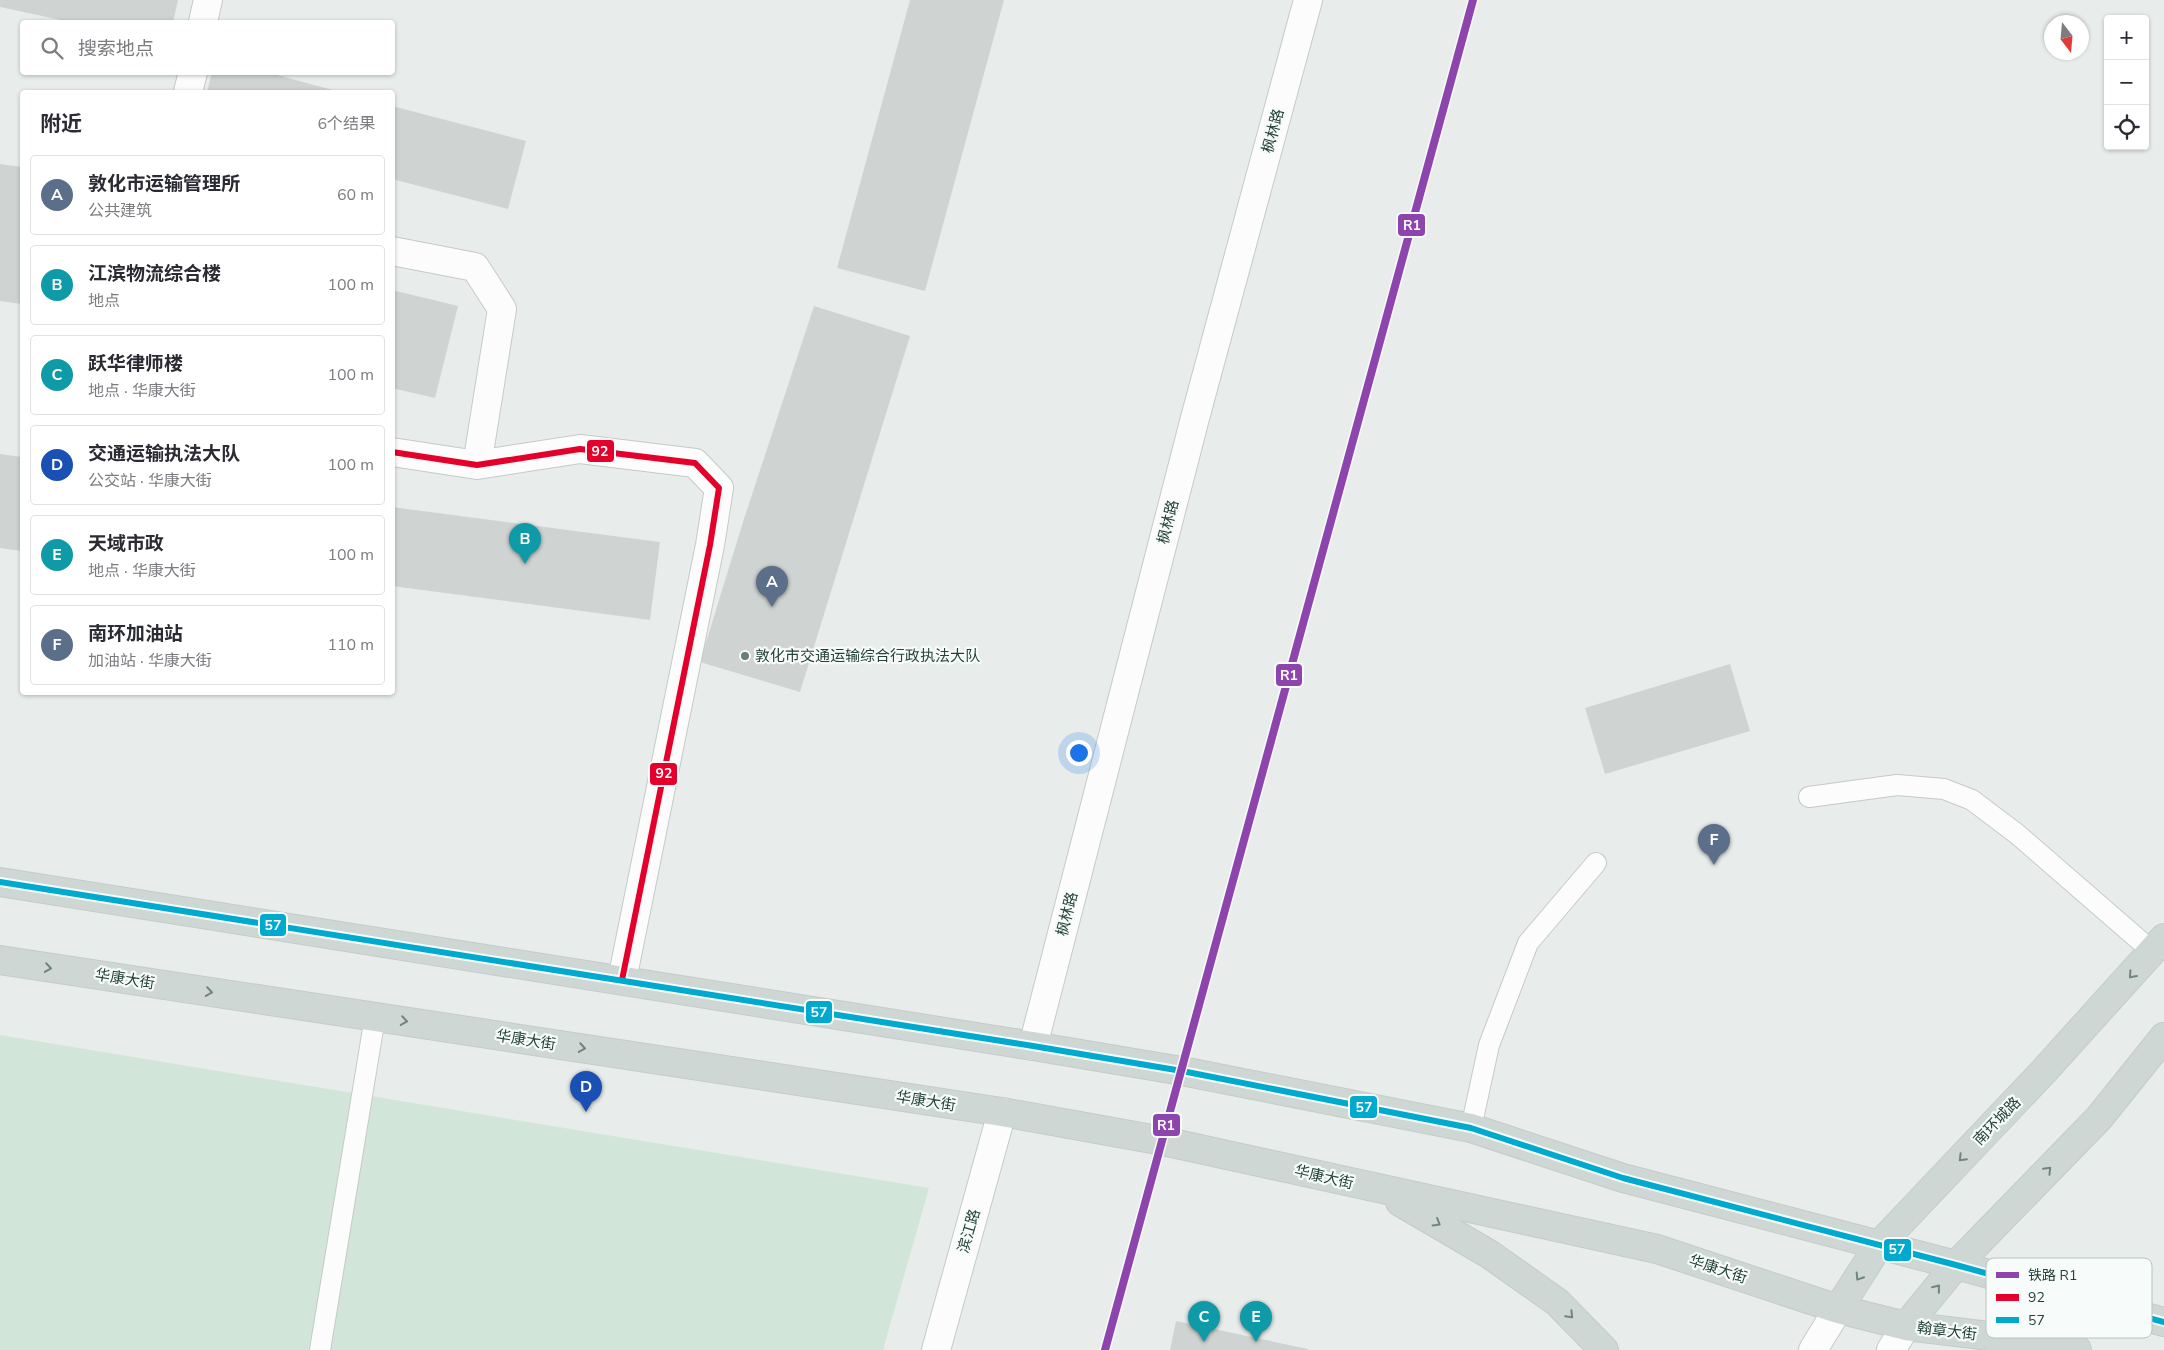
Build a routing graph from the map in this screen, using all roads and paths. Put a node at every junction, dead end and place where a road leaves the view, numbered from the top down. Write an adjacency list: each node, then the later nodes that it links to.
1 (208, 0): 3 (street)
2 (1308, 0): 17 (street, 枫林路)
3 (203, 20)
4 (191, 75): 5 (street)
5 (188, 90)
6 (395, 252): 8 (street)
7 (395, 452): 8 (street)
8 (477, 465): 14 (street)
9 (1809, 797): 12 (lane)
10 (1596, 863): 19 (lane)
11 (0, 882): 14 (main road)
12 (2158, 945): 21 (main road, 南环城路, one-way to 21)
13 (0, 960): 15 (main road, 华康大街, one-way to 15)
14 (622, 980): 17 (main road)
15 (376, 1017): 18 (main road, 华康大街, one-way to 18); 28 (lane)
16 (2164, 1037): 22 (main road, one-way to 16)
17 (1033, 1046): 19 (main road)
18 (1002, 1112): 20 (main road, 华康大街); 29 (street, 滨江路)
19 (1471, 1128): 21 (main road)
20 (1380, 1189): 24 (main road, 华康大街); 30 (main road, one-way to 30)
21 (1879, 1245): 22 (main road); 24 (main road, 南环城路, one-way to 24)
22 (1956, 1264): 23 (main road); 25 (main road, one-way to 22)
23 (1986, 1272)
24 (1838, 1309): 25 (main road, 华康大街); 31 (street)
25 (1906, 1326): 26 (main road, 翰章大街); 32 (street)
26 (1986, 1336)
27 (2005, 1338): 33 (main road, 翰章大街)
28 (320, 1350)
29 (936, 1350)
30 (1604, 1350)
31 (1813, 1350)
32 (1891, 1350)
33 (2077, 1350)

